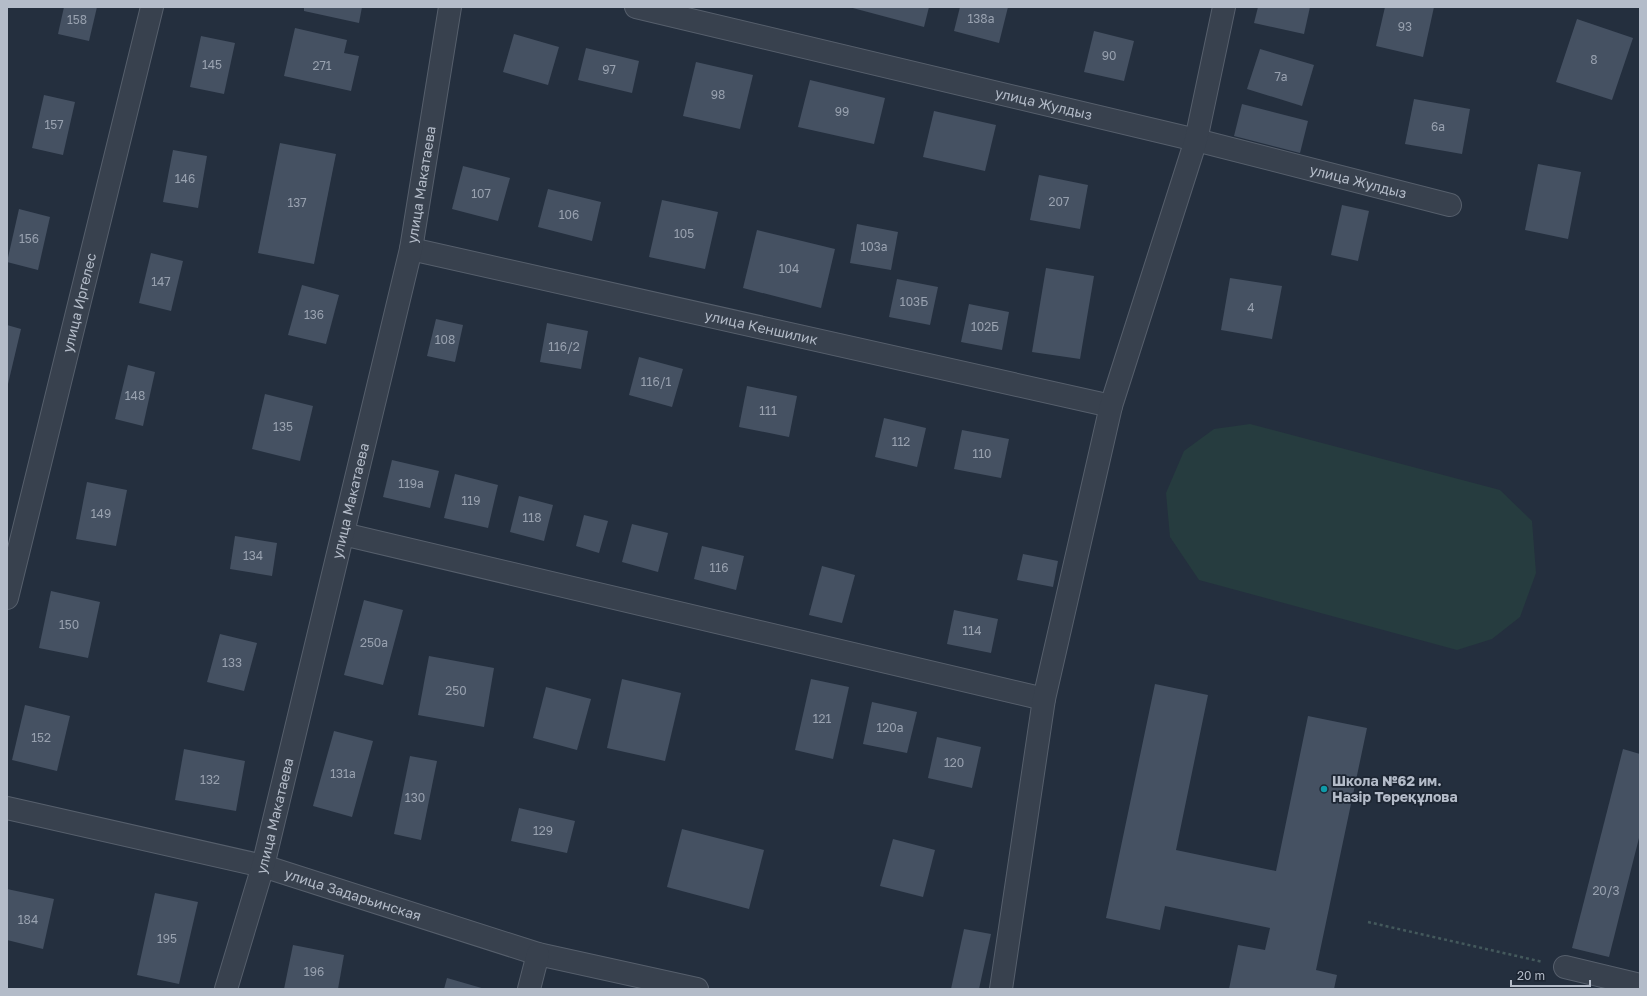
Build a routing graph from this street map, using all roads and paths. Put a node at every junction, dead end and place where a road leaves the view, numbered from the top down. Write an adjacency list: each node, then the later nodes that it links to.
1 (152, 7): 10 (street, улица Иргелес)
2 (450, 7): 7 (street, улица Макатаева)
3 (636, 7): 5 (street, улица Жулдыз)
4 (1224, 7): 5 (street)
5 (1196, 140): 6 (street, улица Жулдыз); 8 (street)
6 (1450, 205)
7 (411, 249): 8 (street, улица Кеншилик); 9 (street, улица Макатаева)
8 (1111, 406): 11 (street)
9 (343, 534): 11 (street); 13 (street, улица Макатаева)
10 (7, 598)
11 (1044, 699): 21 (street)
12 (7, 808): 13 (street, улица Задарьинская)
13 (263, 866): 15 (street, улица Задарьинская); 18 (street, улица Макатаева)
14 (1368, 922): 16 (path)
15 (538, 954): 19 (street); 20 (street, улица Задарьинская)
16 (1565, 968): 17 (street)
17 (1640, 985)
18 (226, 989)
19 (529, 989)
20 (697, 989)
21 (1001, 989)

